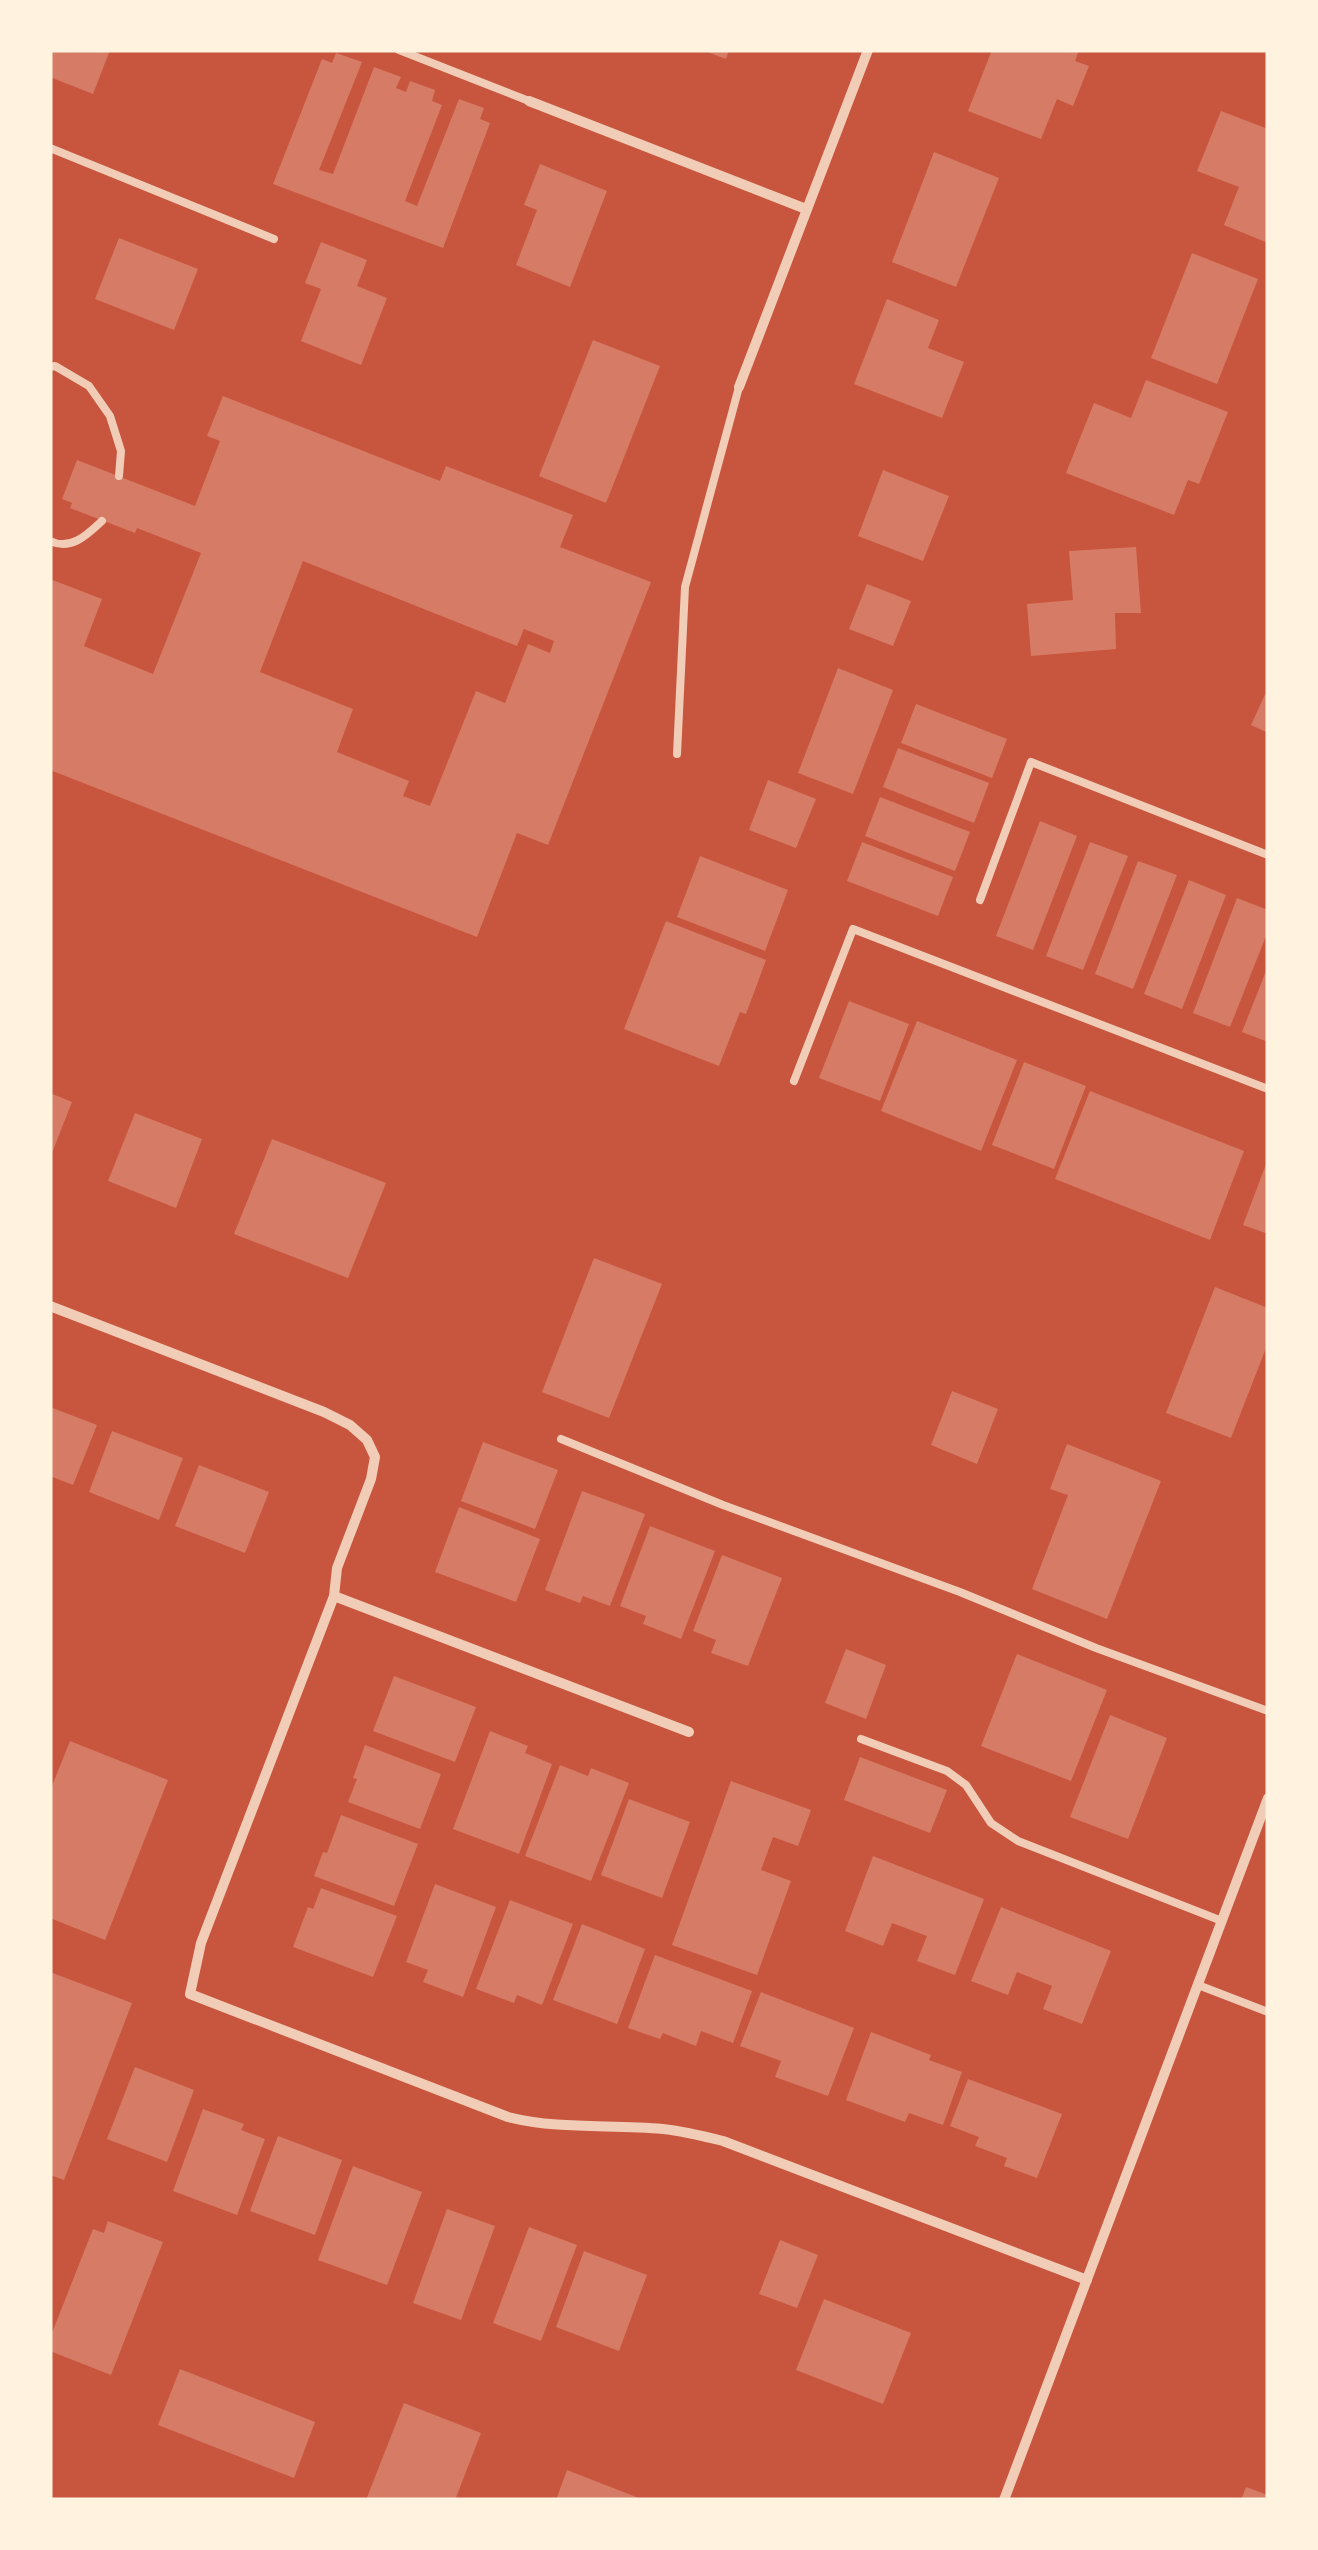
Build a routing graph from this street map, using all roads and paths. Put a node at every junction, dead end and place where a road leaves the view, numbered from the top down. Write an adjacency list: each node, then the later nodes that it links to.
1 (399, 50): 3 (lane)
2 (868, 50): 5 (street)
3 (529, 101): 5 (street)
4 (50, 148): 6 (lane)
5 (806, 209): 8 (street)
6 (274, 239)
7 (50, 367): 9 (lane)
8 (739, 387): 12 (lane)
9 (119, 476)
10 (102, 521): 11 (lane)
11 (50, 541)
12 (677, 754)
13 (1268, 855): 14 (lane)
14 (980, 900)
15 (794, 1080): 16 (lane)
16 (1268, 1089)
17 (50, 1306): 19 (street)
18 (561, 1439): 20 (lane)
19 (334, 1596): 21 (street); 27 (street)
20 (1268, 1711)
21 (690, 1732)
22 (862, 1739): 24 (lane)
23 (1268, 1798): 24 (street)
24 (1222, 1921): 25 (street)
25 (1198, 1986): 26 (lane); 27 (street)
26 (1268, 2012)
27 (1088, 2280): 28 (street)
28 (1004, 2500)

